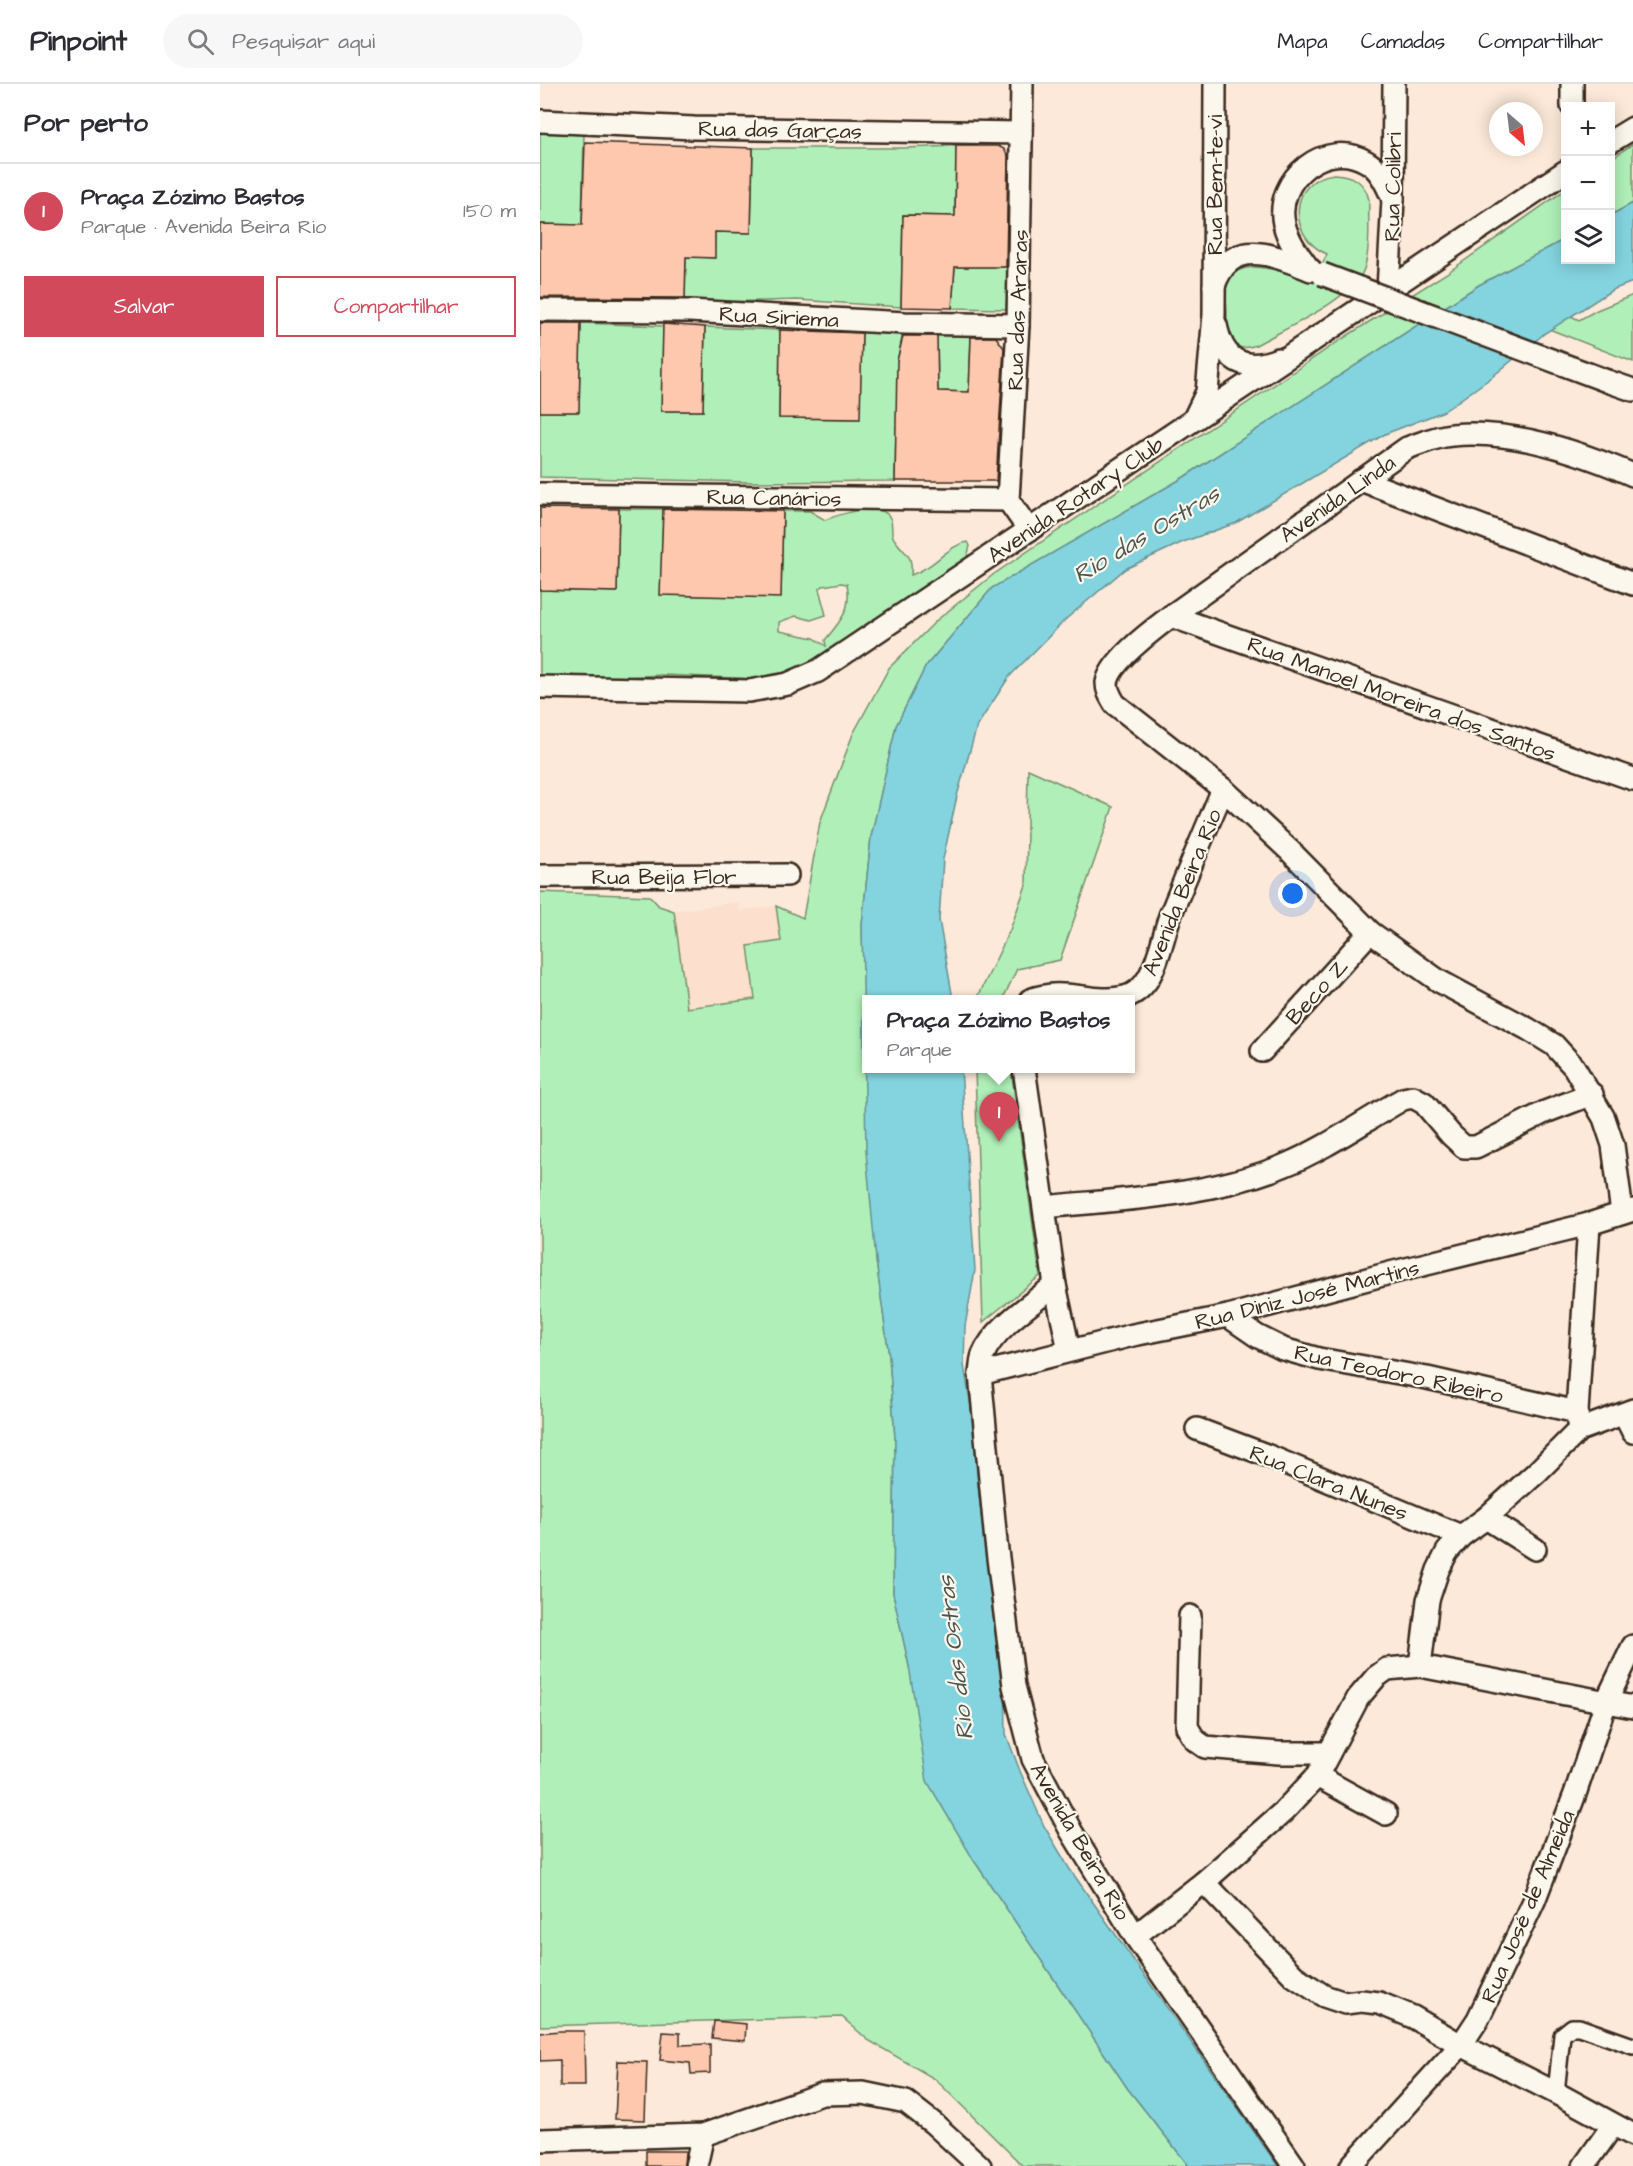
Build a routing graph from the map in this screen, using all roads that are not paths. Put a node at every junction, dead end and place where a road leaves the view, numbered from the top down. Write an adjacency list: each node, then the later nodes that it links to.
1 (1022, 84): 8 (street, Rua das Araras)
2 (1215, 84): 15 (street, Rua Bem-te-vi)
3 (1394, 84): 11 (street, Rua Colibri)
4 (1572, 84): 5 (street)
5 (1572, 102)
6 (540, 122): 8 (street, Rua das Garças)
7 (1633, 128): 9 (street)
8 (1021, 133): 19 (street, Rua das Araras)
9 (1615, 139)
10 (1561, 174): 13 (street, Avenida Rotary Club)
11 (1393, 199): 12 (street, Rua Colibri); 14 (street)
12 (1391, 247): 13 (street); 16 (street, Rua Colibri)
13 (1440, 255): 16 (street, Avenida Rotary Club)
14 (1315, 271): 15 (street); 21 (street, bridge)
15 (1214, 287): 18 (street, Rua Bem-te-vi)
16 (1388, 290): 20 (street, Avenida Rotary Club)
17 (540, 310): 19 (street, Rua Siriema)
18 (1214, 315): 20 (street); 22 (street)
19 (1018, 325): 26 (street, Rua das Araras)
20 (1297, 350): 22 (street, Avenida Rotary Club)
21 (1633, 390)
22 (1194, 420): 27 (street, Avenida Rotary Club)
23 (1633, 475): 24 (street, Avenida Linda)
24 (1361, 480): 28 (street); 29 (street, Avenida Linda)
25 (540, 494): 26 (street, Rua Canários)
26 (1008, 500): 27 (street)
27 (1029, 530): 30 (street, Avenida Rotary Club)
28 (1633, 584)
29 (1171, 616): 31 (street, Rua Manoel Moreira dos Santos); 32 (street, Avenida Linda)
30 (540, 687)
31 (1633, 780)
32 (1223, 789): 35 (street); 38 (street, Avenida Beira Rio)
33 (787, 875): 34 (street, Rua Beija Flor)
34 (540, 876)
35 (1370, 932): 39 (street, Beco Z); 41 (street)
36 (1042, 995): 37 (street, Avenida Beira Rio)
37 (1074, 995)
38 (1129, 995)
39 (1262, 1051)
40 (1025, 1073): 42 (street)
41 (1592, 1094): 42 (street); 43 (street)
42 (1045, 1207): 45 (street)
43 (1628, 1212): 44 (street, Rua Diniz José Martins)
44 (1589, 1224): 46 (street, Rua Diniz José Martins); 50 (street)
45 (1055, 1285): 47 (street); 48 (street, Avenida Beira Rio)
46 (1228, 1316): 47 (street, Rua Diniz José Martins); 50 (street, Rua Teodoro Ribeiro)
47 (1069, 1350): 48 (street, Rua Diniz José Martins)
48 (980, 1374): 64 (street, Avenida Beira Rio)
49 (1630, 1418): 50 (street)
50 (1578, 1421): 52 (street)
51 (1197, 1429): 53 (street, Rua Clara Nunes)
52 (1486, 1518): 53 (street); 54 (street)
53 (1461, 1536): 57 (street)
54 (1535, 1549)
55 (1190, 1616): 60 (street)
56 (1633, 1646): 58 (street, Rua José de Almeida)
57 (1420, 1666): 58 (street); 60 (street)
58 (1606, 1702): 59 (street); 65 (street, Rua José de Almeida)
59 (1633, 1707)
60 (1329, 1753): 61 (street)
61 (1317, 1776): 62 (street); 63 (street)
62 (1386, 1814)
63 (1204, 1882): 64 (street); 65 (street)
64 (1136, 1936): 74 (street, Avenida Beira Rio)
65 (1461, 2046): 67 (street); 75 (street, Rua José de Almeida)
66 (1633, 2046): 67 (street)
67 (1556, 2093): 68 (street)
68 (1613, 2125): 70 (street); 76 (street)
69 (703, 2135): 71 (street); 72 (street); 73 (street)
70 (1633, 2135)
71 (540, 2140)
72 (696, 2166)
73 (980, 2166)
74 (1294, 2166)
75 (1351, 2166)
76 (1584, 2166)

